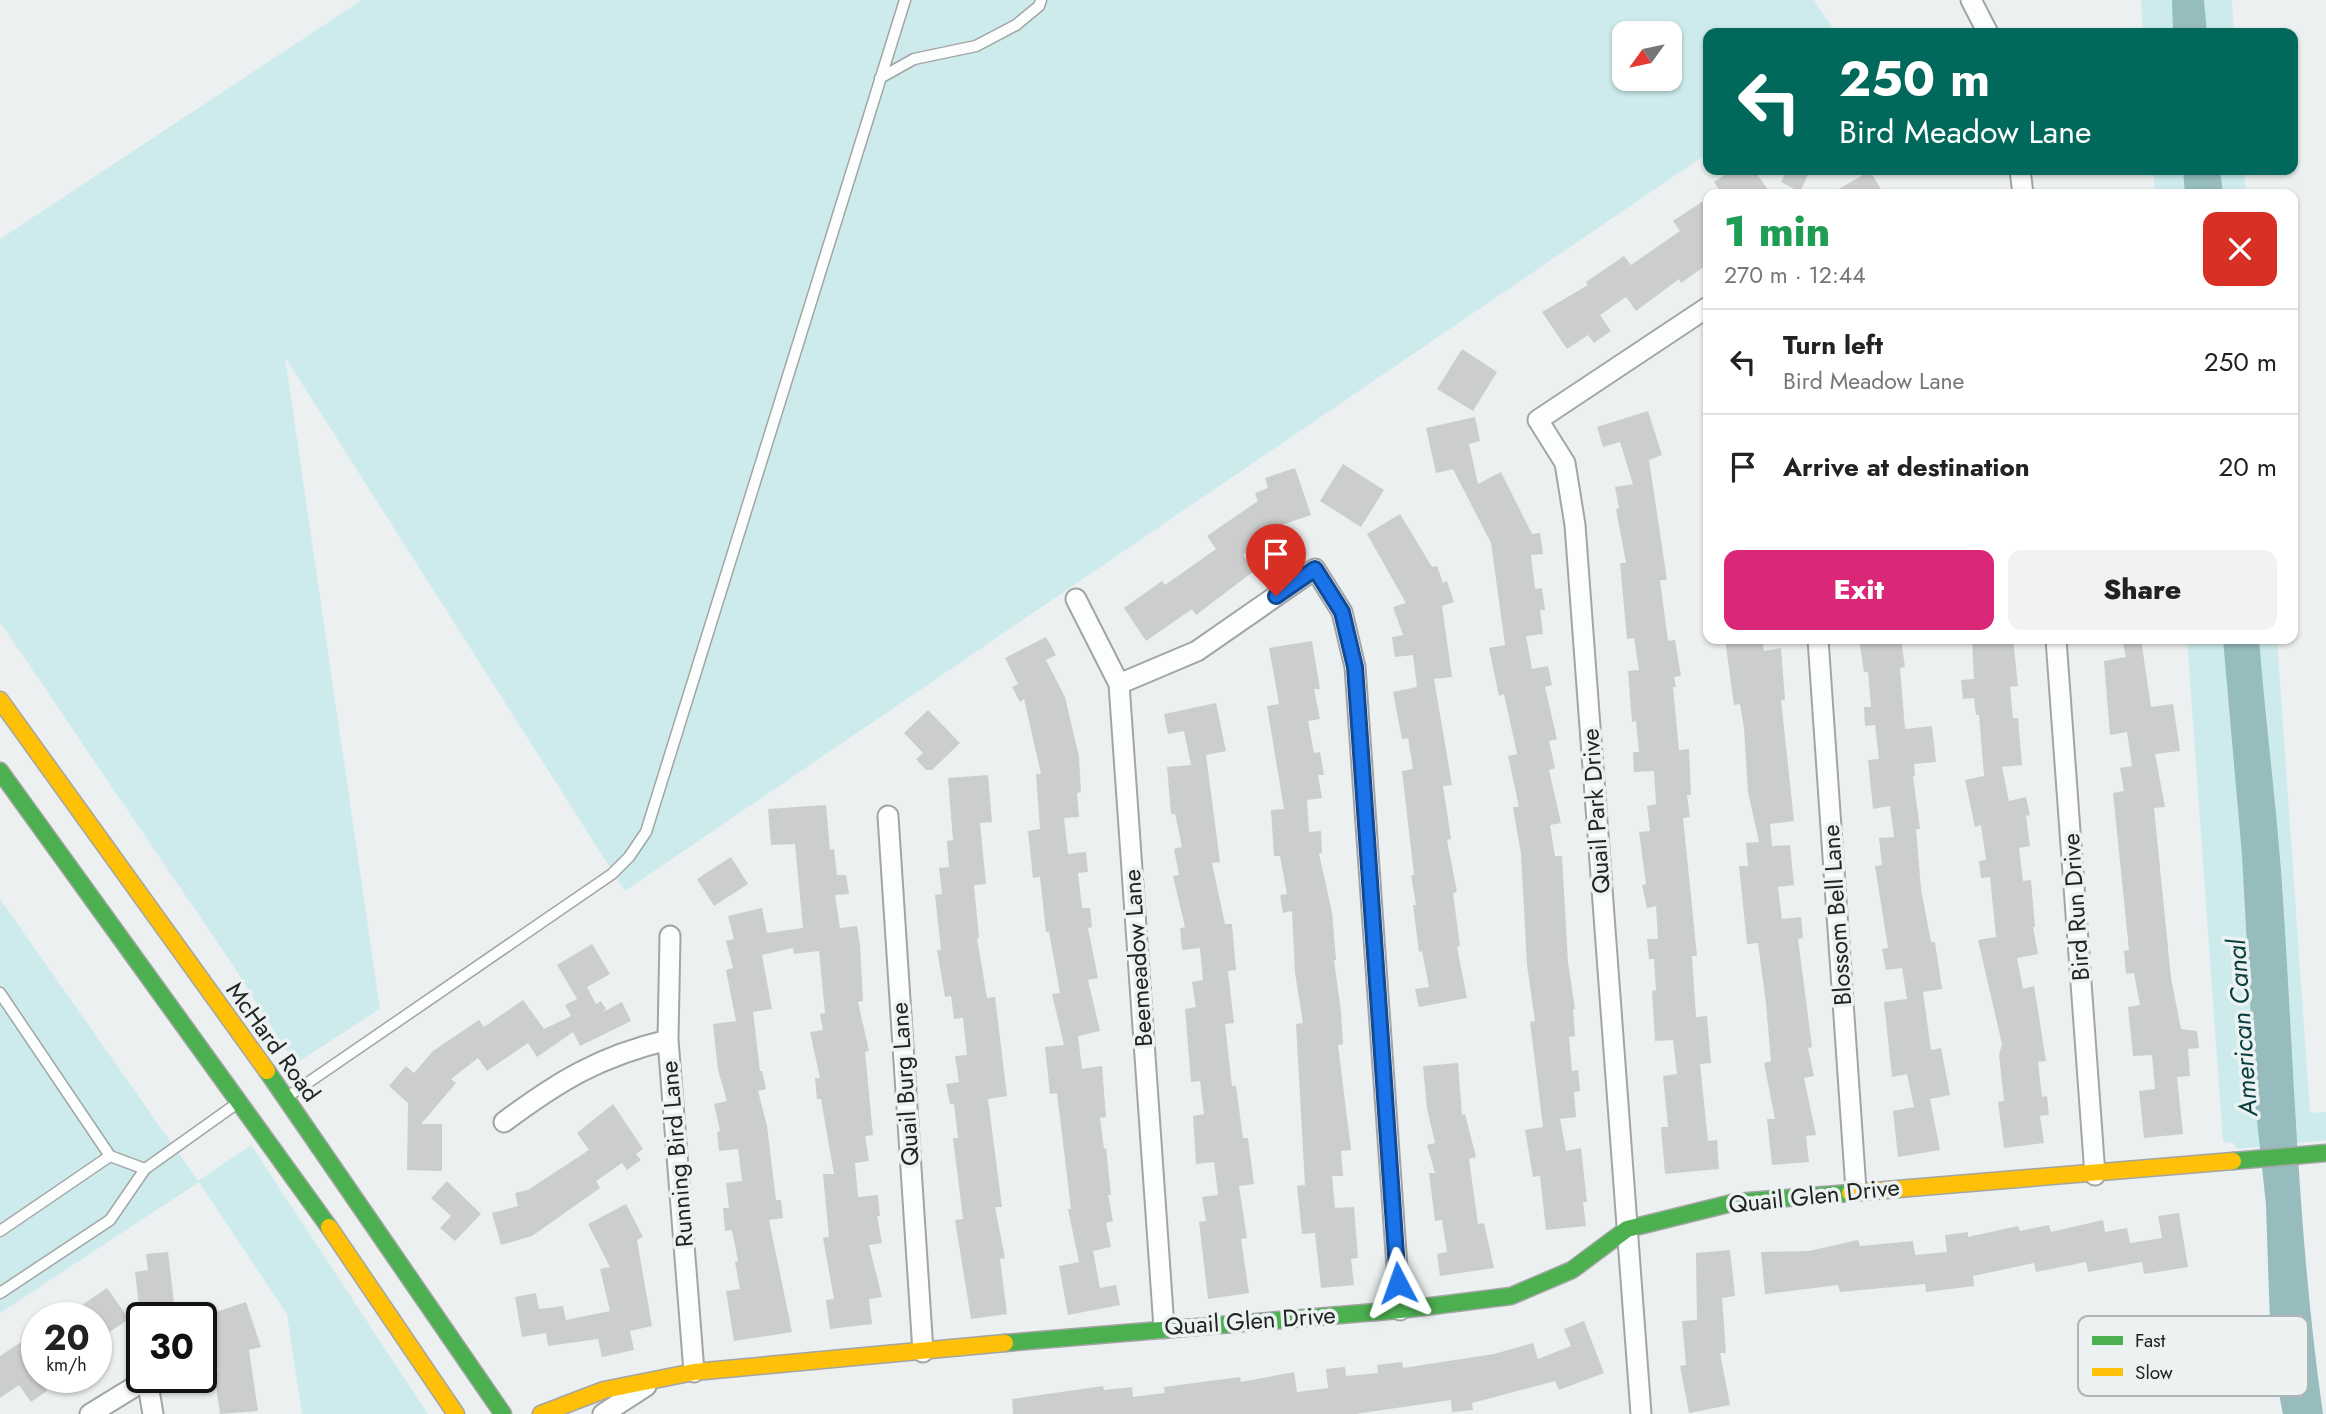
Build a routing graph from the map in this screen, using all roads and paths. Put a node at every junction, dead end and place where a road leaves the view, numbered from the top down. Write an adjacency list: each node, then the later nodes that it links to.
1 (905, 0): 5 (lane)
2 (1041, 0): 5 (lane)
3 (1970, 0): 4 (street)
4 (1985, 28)
5 (880, 78): 17 (lane)
6 (1703, 310): 25 (street, Quail Park Drive)
7 (1076, 599): 10 (street, Beemeadow Lane)
8 (1818, 644): 24 (street, Blossom Bell Lane)
9 (2056, 644): 23 (street, Bird Run Drive)
10 (1119, 684): 28 (street); 29 (street, Beemeadow Lane)
11 (0, 700): 17 (street, McHard Road)
12 (0, 771): 18 (street)
13 (888, 816): 30 (street, Quail Burg Lane)
14 (670, 936): 16 (street, Running Bird Lane)
15 (0, 993): 21 (lane)
16 (668, 1040): 19 (street); 31 (street, Running Bird Lane)
17 (286, 1097): 36 (street, McHard Road)
18 (240, 1101): 22 (lane); 35 (street)
19 (504, 1122)
20 (2326, 1153): 23 (street, Quail Glen Drive)
21 (110, 1156): 22 (lane); 26 (lane)
22 (145, 1169): 27 (lane)
23 (2095, 1175): 24 (street, Quail Glen Drive)
24 (1856, 1190): 25 (street, Quail Glen Drive)
25 (1627, 1229): 28 (street, Quail Glen Drive); 39 (street, Quail Park Drive)
26 (0, 1231)
27 (0, 1293)
28 (1400, 1310): 29 (street, Quail Glen Drive)
29 (1164, 1328): 30 (street, Quail Glen Drive)
30 (923, 1352): 31 (street, Quail Glen Drive)
31 (694, 1372): 32 (street, Quail Glen Drive)
32 (654, 1380): 37 (street, Quail Glen Drive); 38 (street, Quail Glen Drive)
33 (90, 1414): 34 (street)
34 (153, 1414)
35 (456, 1414)
36 (503, 1414)
37 (541, 1414)
38 (603, 1414)
39 (1641, 1414)

